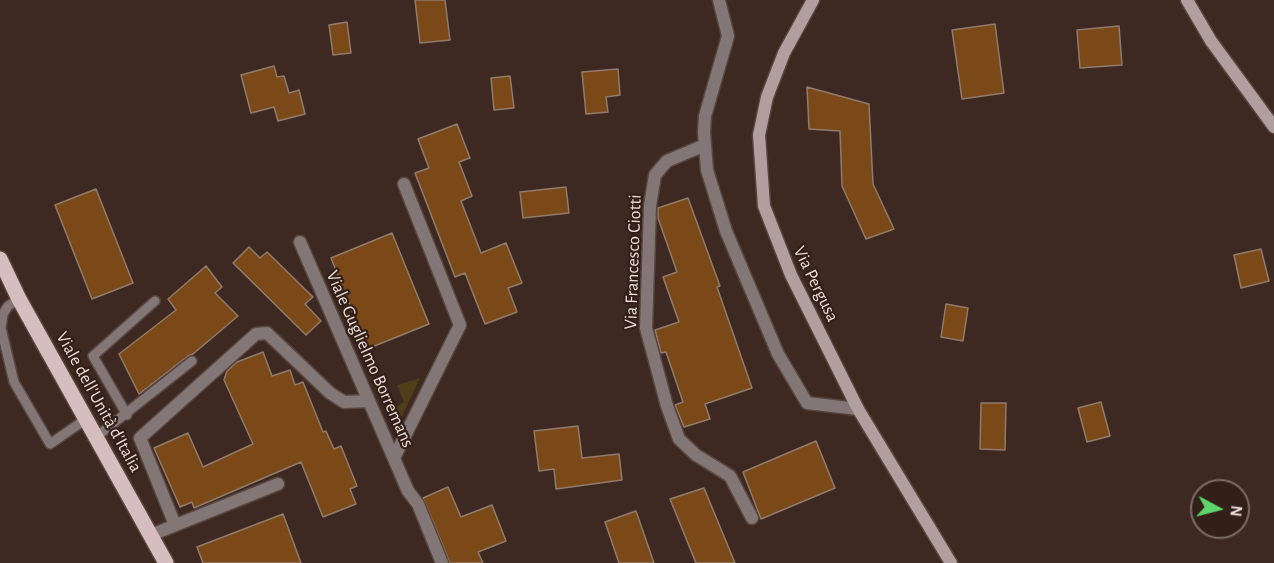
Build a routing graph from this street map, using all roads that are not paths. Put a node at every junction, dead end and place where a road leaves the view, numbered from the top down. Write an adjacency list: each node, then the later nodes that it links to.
1 (719, 0): 5 (street)
2 (813, 0): 13 (main road, Via Pergusa)
3 (1186, 0): 4 (main road)
4 (1274, 127)
5 (705, 145): 13 (street); 19 (street, Via Francesco Ciotti)
6 (404, 184): 17 (street)
7 (300, 242): 12 (street, Viale Guglielmo Borremans)
8 (0, 259): 9 (main road, Viale dell'Unità d'Italia)
9 (19, 300): 15 (main road, Viale dell'Unità d'Italia); 15 (lane)
10 (155, 301): 14 (lane)
11 (192, 361): 14 (lane)
12 (369, 401): 17 (street, Viale Guglielmo Borremans); 20 (street)
13 (858, 409): 24 (main road, Via Pergusa)
14 (127, 415): 16 (lane)
15 (86, 419): 16 (main road, Viale dell'Unità d'Italia)
16 (96, 437): 21 (main road, Viale dell'Unità d'Italia)
17 (394, 458): 23 (street, Viale Guglielmo Borremans)
18 (278, 484): 20 (street)
19 (752, 518)
20 (175, 525): 21 (street)
21 (151, 535): 22 (main road, Viale dell'Unità d'Italia)
22 (166, 563)
23 (442, 563)
24 (951, 563)

